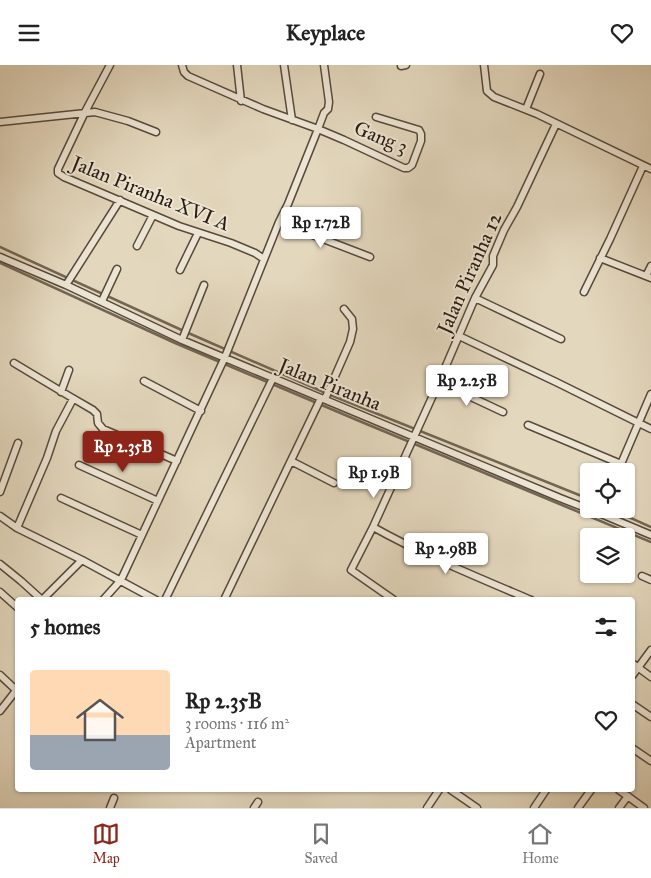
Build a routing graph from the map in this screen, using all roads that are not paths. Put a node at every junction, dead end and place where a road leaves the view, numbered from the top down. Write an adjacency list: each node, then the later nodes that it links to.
1 (110, 65): 10 (street)
2 (182, 65): 8 (street)
3 (237, 65): 8 (street)
4 (284, 65): 12 (street)
5 (324, 65): 15 (street)
6 (484, 65): 9 (street)
7 (540, 74): 9 (street)
8 (241, 101): 12 (street)
9 (526, 109): 14 (street)
10 (85, 112): 13 (street); 16 (street); 19 (street, Jalan Piranha XVI A)
11 (376, 117): 15 (street, Gang 3)
12 (292, 120): 15 (street)
13 (0, 122)
14 (556, 124): 17 (street); 35 (street, Jalan Piranha 12)
15 (318, 129): 21 (street)
16 (156, 132)
17 (643, 166): 18 (street); 26 (street)
18 (651, 169)
19 (120, 200): 20 (street, Jalan Piranha XVI A); 32 (street)
20 (153, 215): 22 (street, Jalan Piranha XVI A); 23 (street)
21 (279, 222): 25 (street); 27 (street)
22 (198, 233): 27 (street, Jalan Piranha XVI A); 30 (street)
23 (138, 246)
24 (0, 257): 32 (street, Jalan Piranha)
25 (370, 257)
26 (600, 258): 31 (street); 34 (street)
27 (264, 259): 41 (street)
28 (651, 266): 31 (street)
29 (117, 269): 36 (street)
30 (180, 270)
31 (649, 277)
32 (66, 285): 36 (street, Jalan Piranha)
33 (204, 285): 39 (street)
34 (584, 292)
35 (476, 298): 38 (street, Jalan Piranha 12); 40 (street)
36 (102, 301): 39 (street, Jalan Piranha)
37 (344, 309): 50 (street)
38 (459, 336): 46 (street, Jalan Piranha 12); 53 (street)
39 (182, 339): 41 (street, Jalan Piranha)
40 (561, 339)
41 (225, 357): 44 (street, Jalan Piranha); 51 (street)
42 (14, 363): 47 (street)
43 (69, 370): 47 (street)
44 (273, 378): 50 (street, Jalan Piranha); 84 (street)
45 (144, 381): 51 (street)
46 (439, 382): 52 (street); 56 (street, Jalan Piranha 12)
47 (61, 392): 49 (street)
48 (651, 394): 53 (street)
49 (73, 399): 58 (street); 71 (street)
50 (323, 399): 56 (street, Jalan Piranha); 59 (street)
51 (201, 411): 58 (street)
52 (503, 412)
53 (638, 424): 55 (street); 61 (street)
54 (528, 425): 60 (street)
55 (651, 429)
56 (414, 436): 67 (street, Jalan Piranha); 70 (street, Jalan Piranha 12)
57 (18, 443): 64 (street)
58 (177, 461): 66 (street)
59 (291, 461): 63 (street); 85 (street)
60 (619, 463)
61 (621, 463)
62 (79, 465): 66 (street)
63 (334, 483)
64 (0, 492)
65 (61, 498): 72 (street)
66 (158, 501): 72 (street)
67 (580, 504)
68 (0, 516): 71 (street)
69 (615, 518): 73 (street, Jalan Piranha)
70 (373, 527): 86 (street, Jalan Piranha 12); 87 (street)
71 (17, 528): 74 (street)
72 (142, 535): 77 (street)
73 (651, 535)
74 (82, 560): 77 (street); 81 (street)
75 (0, 564): 80 (street)
76 (642, 576): 78 (street)
77 (121, 580): 82 (street); 83 (street)
78 (651, 580)
79 (0, 592): 88 (street)
80 (39, 597)
81 (45, 597)
82 (106, 597)
83 (151, 597)
84 (165, 597)
85 (225, 597)
86 (390, 597)
87 (523, 597)
88 (15, 604)
89 (651, 650): 91 (street)
90 (635, 665): 91 (street)
91 (639, 667): 92 (street); 94 (street)
92 (635, 672)
93 (0, 675): 95 (street)
94 (651, 677)
95 (15, 687)
96 (15, 699): 98 (street)
97 (635, 706): 99 (street)
98 (0, 711)
99 (651, 717)
100 (635, 750): 101 (street)
101 (651, 761)
102 (438, 792): 111 (street)
103 (454, 792): 112 (street)
104 (545, 792): 109 (street)
105 (589, 792): 113 (street)
106 (622, 792): 107 (street)
107 (628, 796): 114 (street); 115 (street)
108 (114, 798): 110 (street)
109 (536, 807)
110 (110, 808)
111 (427, 808)
112 (477, 808)
113 (578, 808)
114 (619, 808)
115 (644, 808)

